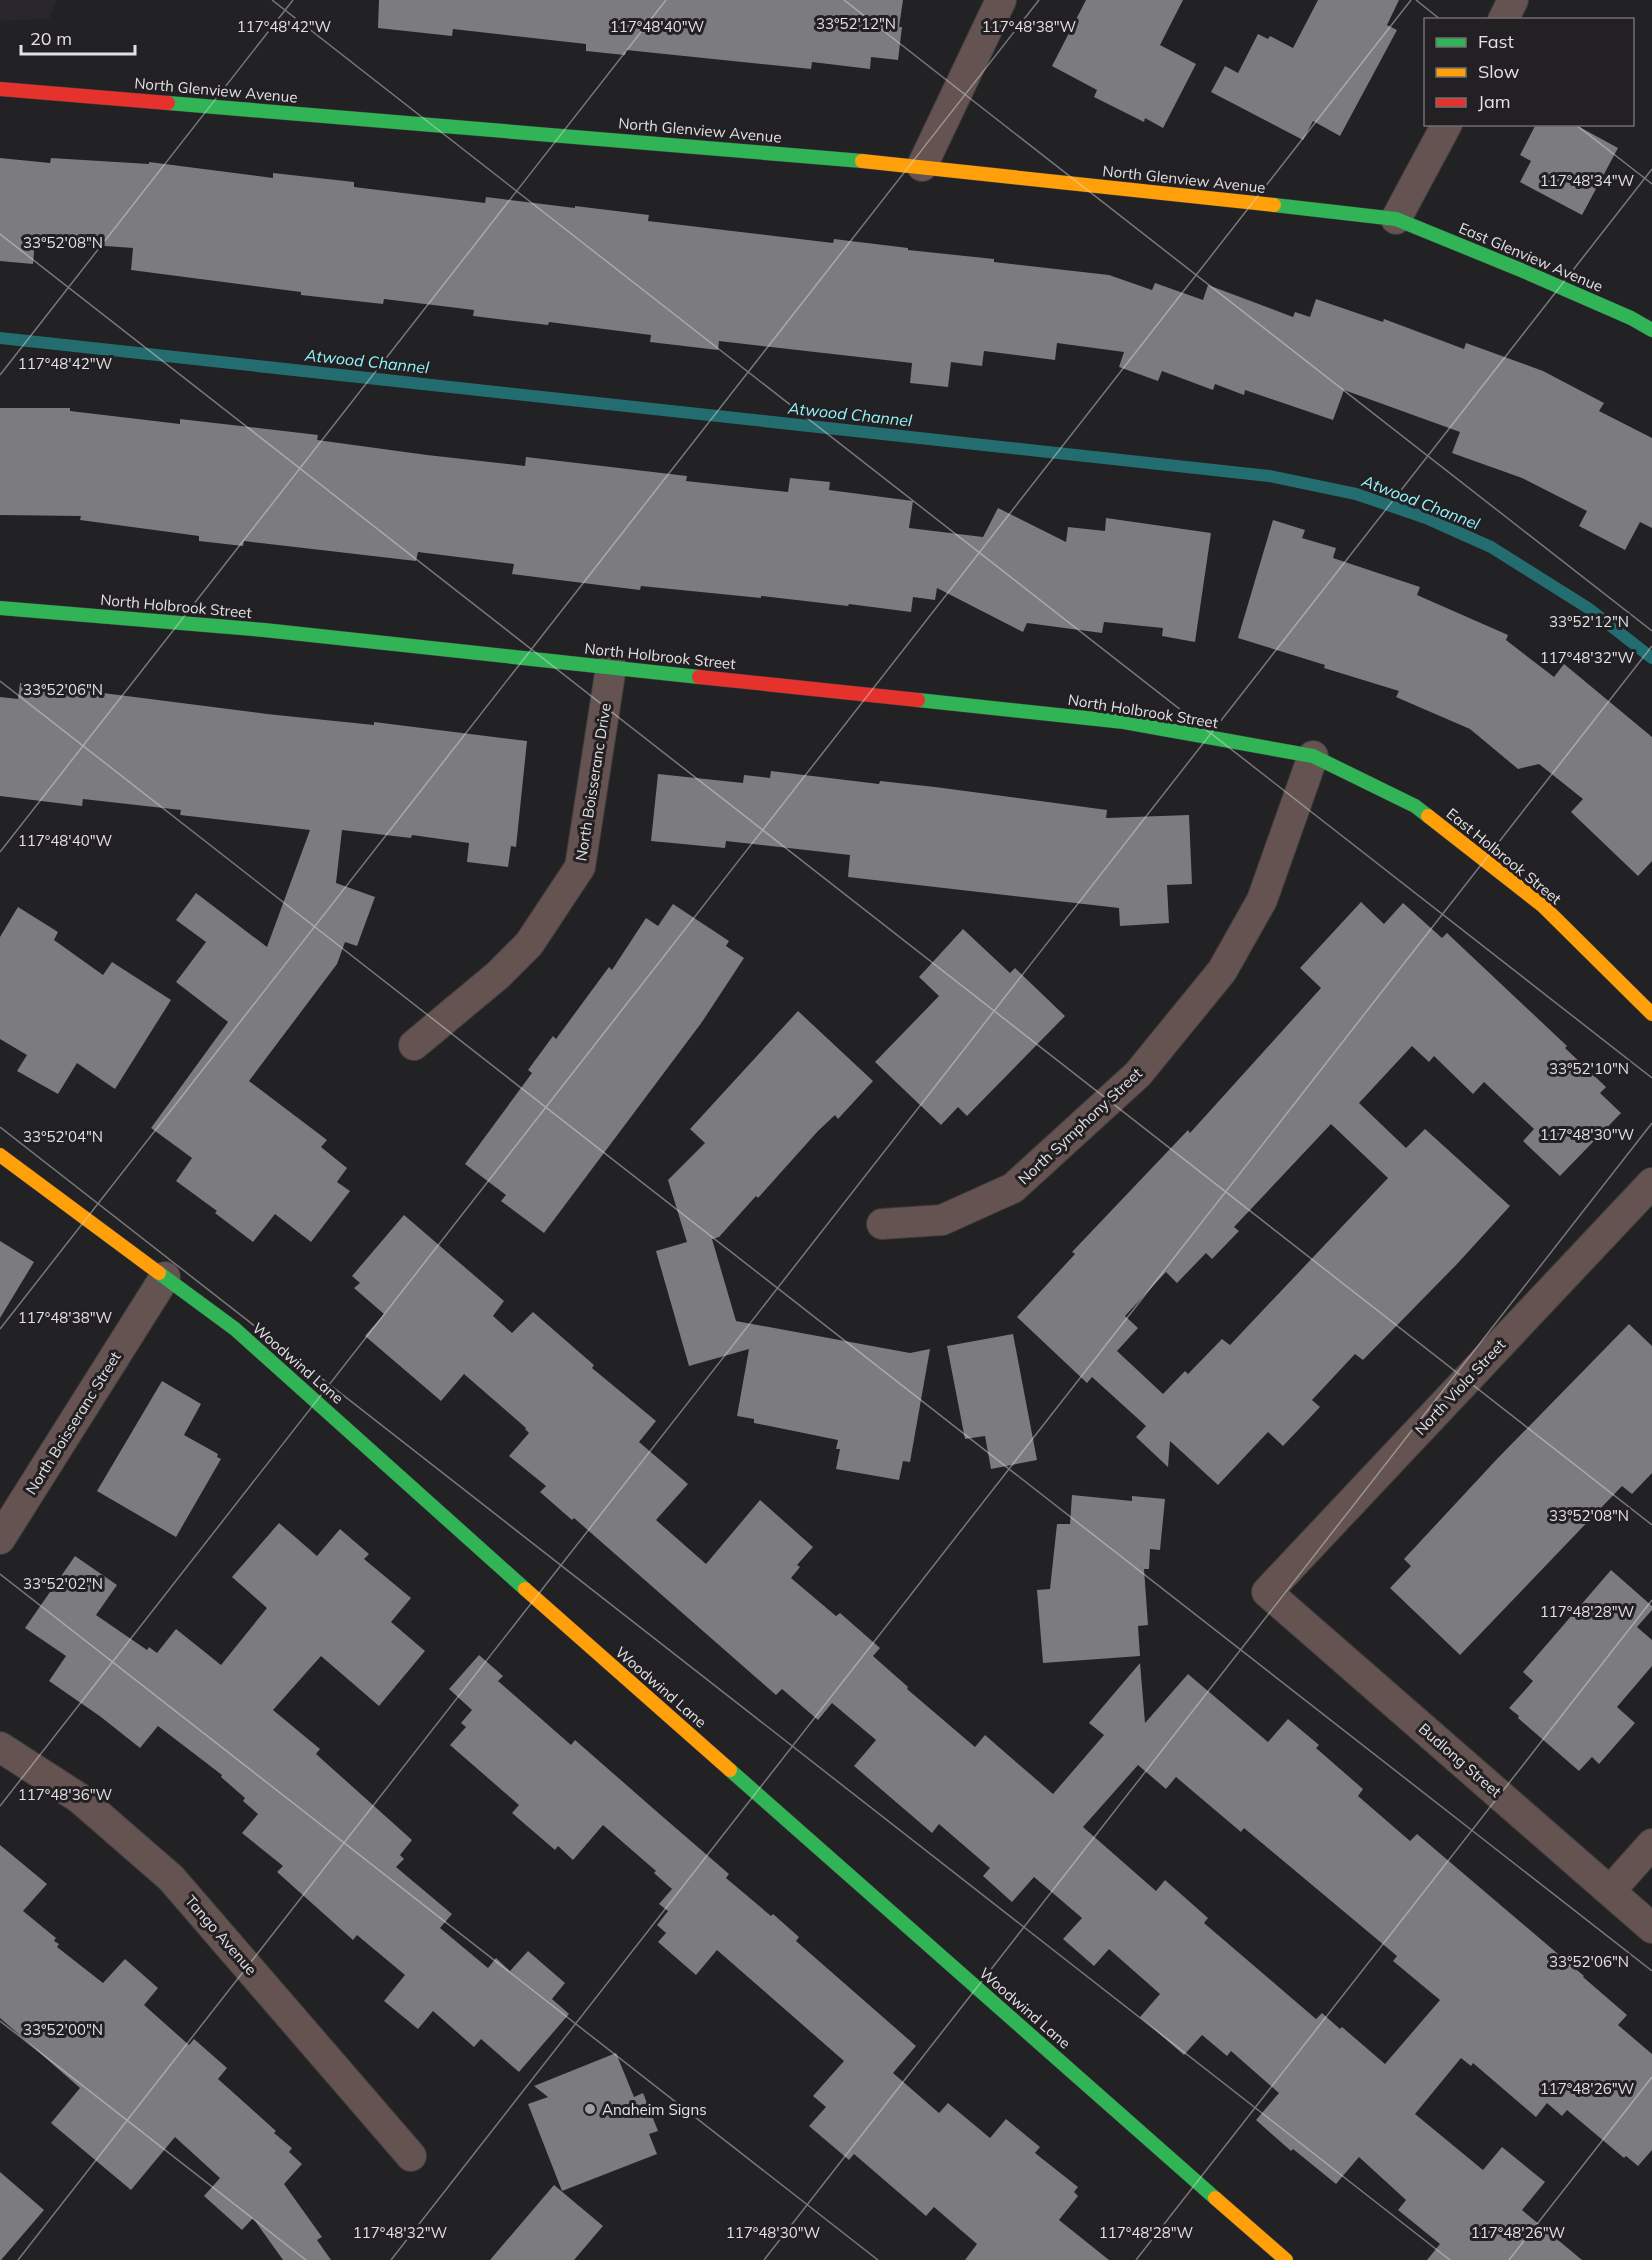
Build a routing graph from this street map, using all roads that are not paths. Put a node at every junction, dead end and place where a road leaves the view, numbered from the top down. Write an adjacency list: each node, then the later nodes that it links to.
1 (1001, 0): 6 (street)
2 (1513, 0): 3 (street)
3 (1504, 18)
4 (0, 89): 6 (street, North Glenview Avenue)
5 (1446, 126): 7 (street)
6 (922, 166): 7 (street, North Glenview Avenue)
7 (1396, 219): 8 (street, East Glenview Avenue)
8 (1652, 330)
9 (0, 608): 10 (street, North Holbrook Street)
10 (611, 667): 11 (street, North Holbrook Street); 13 (street, North Boisseranc Drive)
11 (1313, 756): 12 (street, East Holbrook Street); 16 (street, North Symphony Street)
12 (1652, 1014)
13 (414, 1045)
14 (0, 1155): 17 (street, Woodwind Lane)
15 (1652, 1183): 19 (street, North Viola Street)
16 (882, 1224)
17 (165, 1277): 18 (street, North Boisseranc Street); 25 (street, Woodwind Lane)
18 (0, 1539)
19 (1267, 1592): 22 (street, Budlong Street)
20 (0, 1747): 24 (street, Tango Avenue)
21 (1652, 1844): 22 (street)
22 (1610, 1891): 23 (street, Budlong Street)
23 (1652, 1928)
24 (411, 2156)
25 (1286, 2260)

